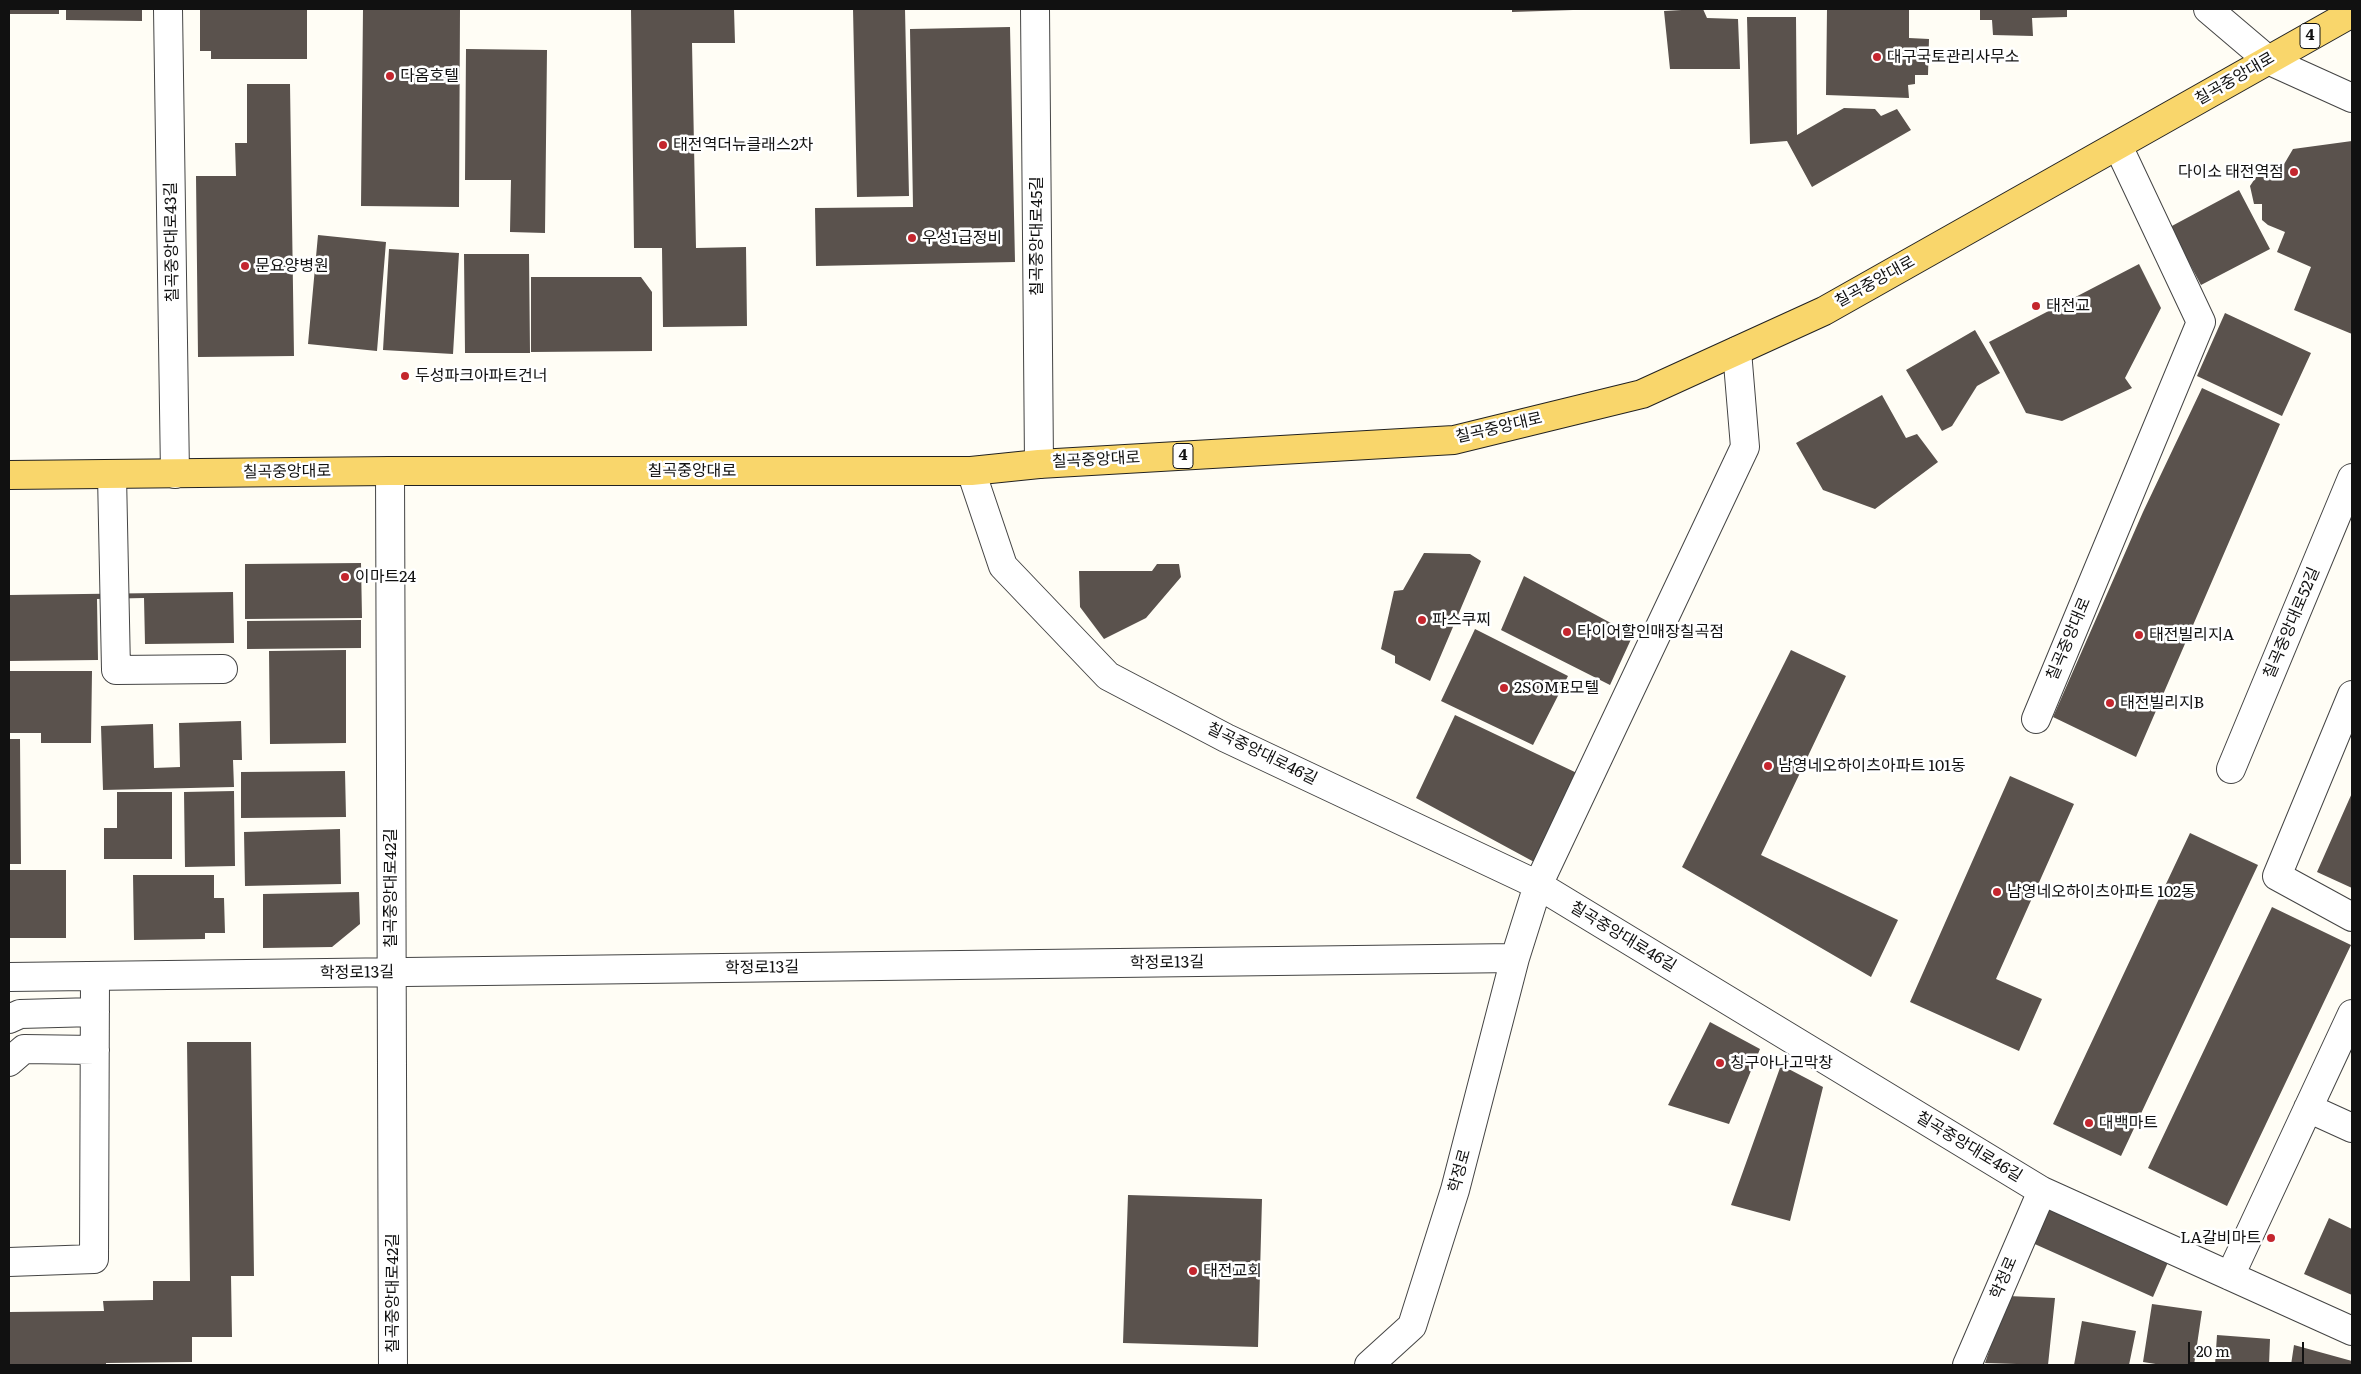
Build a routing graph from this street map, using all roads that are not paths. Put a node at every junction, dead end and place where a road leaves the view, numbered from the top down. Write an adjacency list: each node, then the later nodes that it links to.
1 (168, 9): 12 (street, 칠곡중앙대로43길)
2 (1035, 9): 9 (street, 칠곡중앙대로45길)
3 (2208, 9): 5 (street)
4 (2352, 13): 5 (main road, 칠곡중앙대로 / 4)
5 (2268, 60): 6 (street); 7 (main road, 칠곡중앙대로 / 4)
6 (2352, 98)
7 (2118, 146): 8 (main road, 칠곡중앙대로 / 4); 18 (street, 칠곡중앙대로)
8 (1737, 351): 9 (main road, 칠곡중앙대로 / 4); 20 (street, 학정로)
9 (1039, 464): 11 (main road, 칠곡중앙대로 / 4)
10 (390, 471): 11 (main road, 칠곡중앙대로 / 4); 12 (main road, 칠곡중앙대로 / 4); 23 (street, 칠곡중앙대로42길)
11 (971, 471): 20 (street, 칠곡중앙대로46길)
12 (175, 474): 14 (main road, 칠곡중앙대로 / 4)
13 (9, 475): 14 (main road, 칠곡중앙대로 / 4)
14 (112, 475): 16 (street)
15 (2352, 478): 19 (street, 칠곡중앙대로52길)
16 (223, 669)
17 (2352, 695): 21 (street)
18 (2036, 719)
19 (2231, 769)
20 (1538, 885): 22 (street, 학정로); 33 (street, 칠곡중앙대로46길)
21 (2352, 917)
22 (1515, 958): 23 (street, 학정로13길); 38 (street, 학정로)
23 (392, 972): 24 (street, 학정로13길); 37 (street, 칠곡중앙대로42길)
24 (95, 976): 25 (street, 학정로13길); 26 (street)
25 (9, 977)
26 (95, 1012): 28 (street); 29 (street)
27 (2352, 1014): 31 (street)
28 (9, 1019)
29 (95, 1050): 30 (street); 34 (street)
30 (9, 1062)
31 (2308, 1108): 32 (street); 35 (street)
32 (2352, 1128)
33 (2042, 1192): 35 (street, 칠곡중앙대로46길); 39 (street, 학정로)
34 (9, 1262)
35 (2230, 1276): 36 (street, 칠곡중앙대로46길)
36 (2352, 1331)
37 (393, 1365)
38 (1369, 1365)
39 (1967, 1365)

